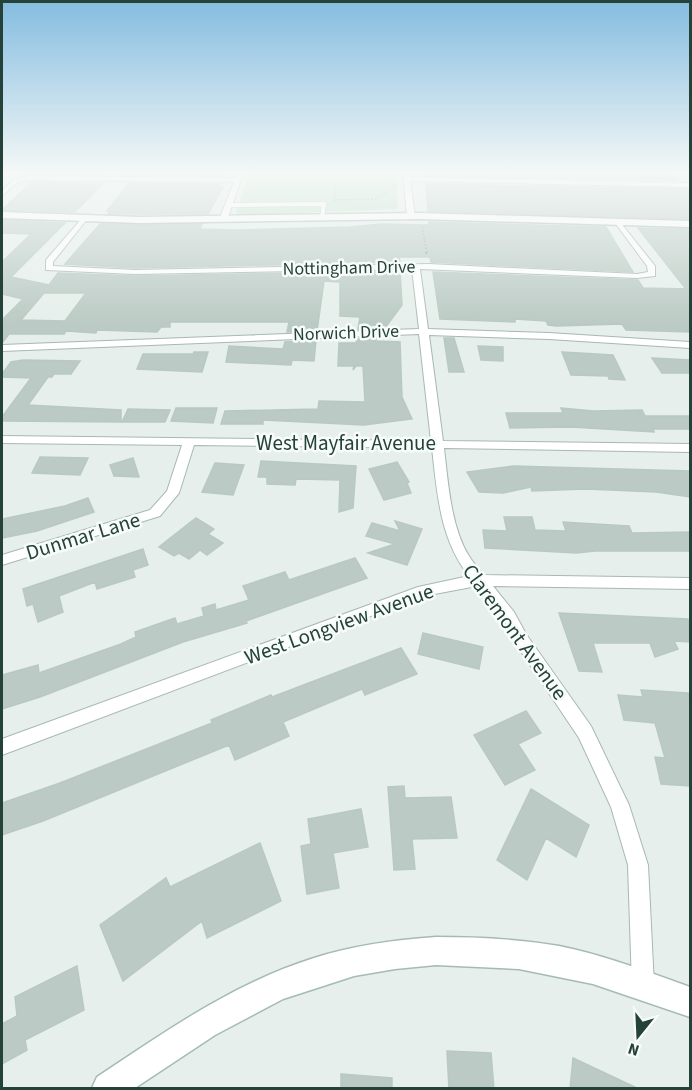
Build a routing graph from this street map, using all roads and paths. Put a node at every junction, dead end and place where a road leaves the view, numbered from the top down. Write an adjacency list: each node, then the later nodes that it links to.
1 (81, 223): 6 (street, Nottingham Drive)
2 (417, 223): 6 (path)
3 (591, 223): 4 (street)
4 (620, 224): 5 (street); 6 (street, Nottingham Drive)
5 (690, 224)
6 (422, 266): 7 (street, Claremont Avenue)
7 (424, 332): 8 (street, Norwich Drive); 9 (street, Norwich Drive); 12 (street, Claremont Avenue)
8 (690, 345)
9 (2, 348)
10 (2, 439): 11 (street, West Mayfair Avenue)
11 (189, 442): 12 (street, West Mayfair Avenue); 14 (street, Dunmar Lane)
12 (437, 444): 13 (street, West Mayfair Avenue); 15 (street, Claremont Avenue)
13 (690, 448)
14 (2, 561)
15 (479, 579): 16 (street, West Longview Avenue); 17 (street, West Longview Avenue); 18 (street, Claremont Avenue)
16 (690, 583)
17 (2, 747)
18 (643, 986): 19 (street); 20 (street)
19 (690, 1002)
20 (108, 1089)

